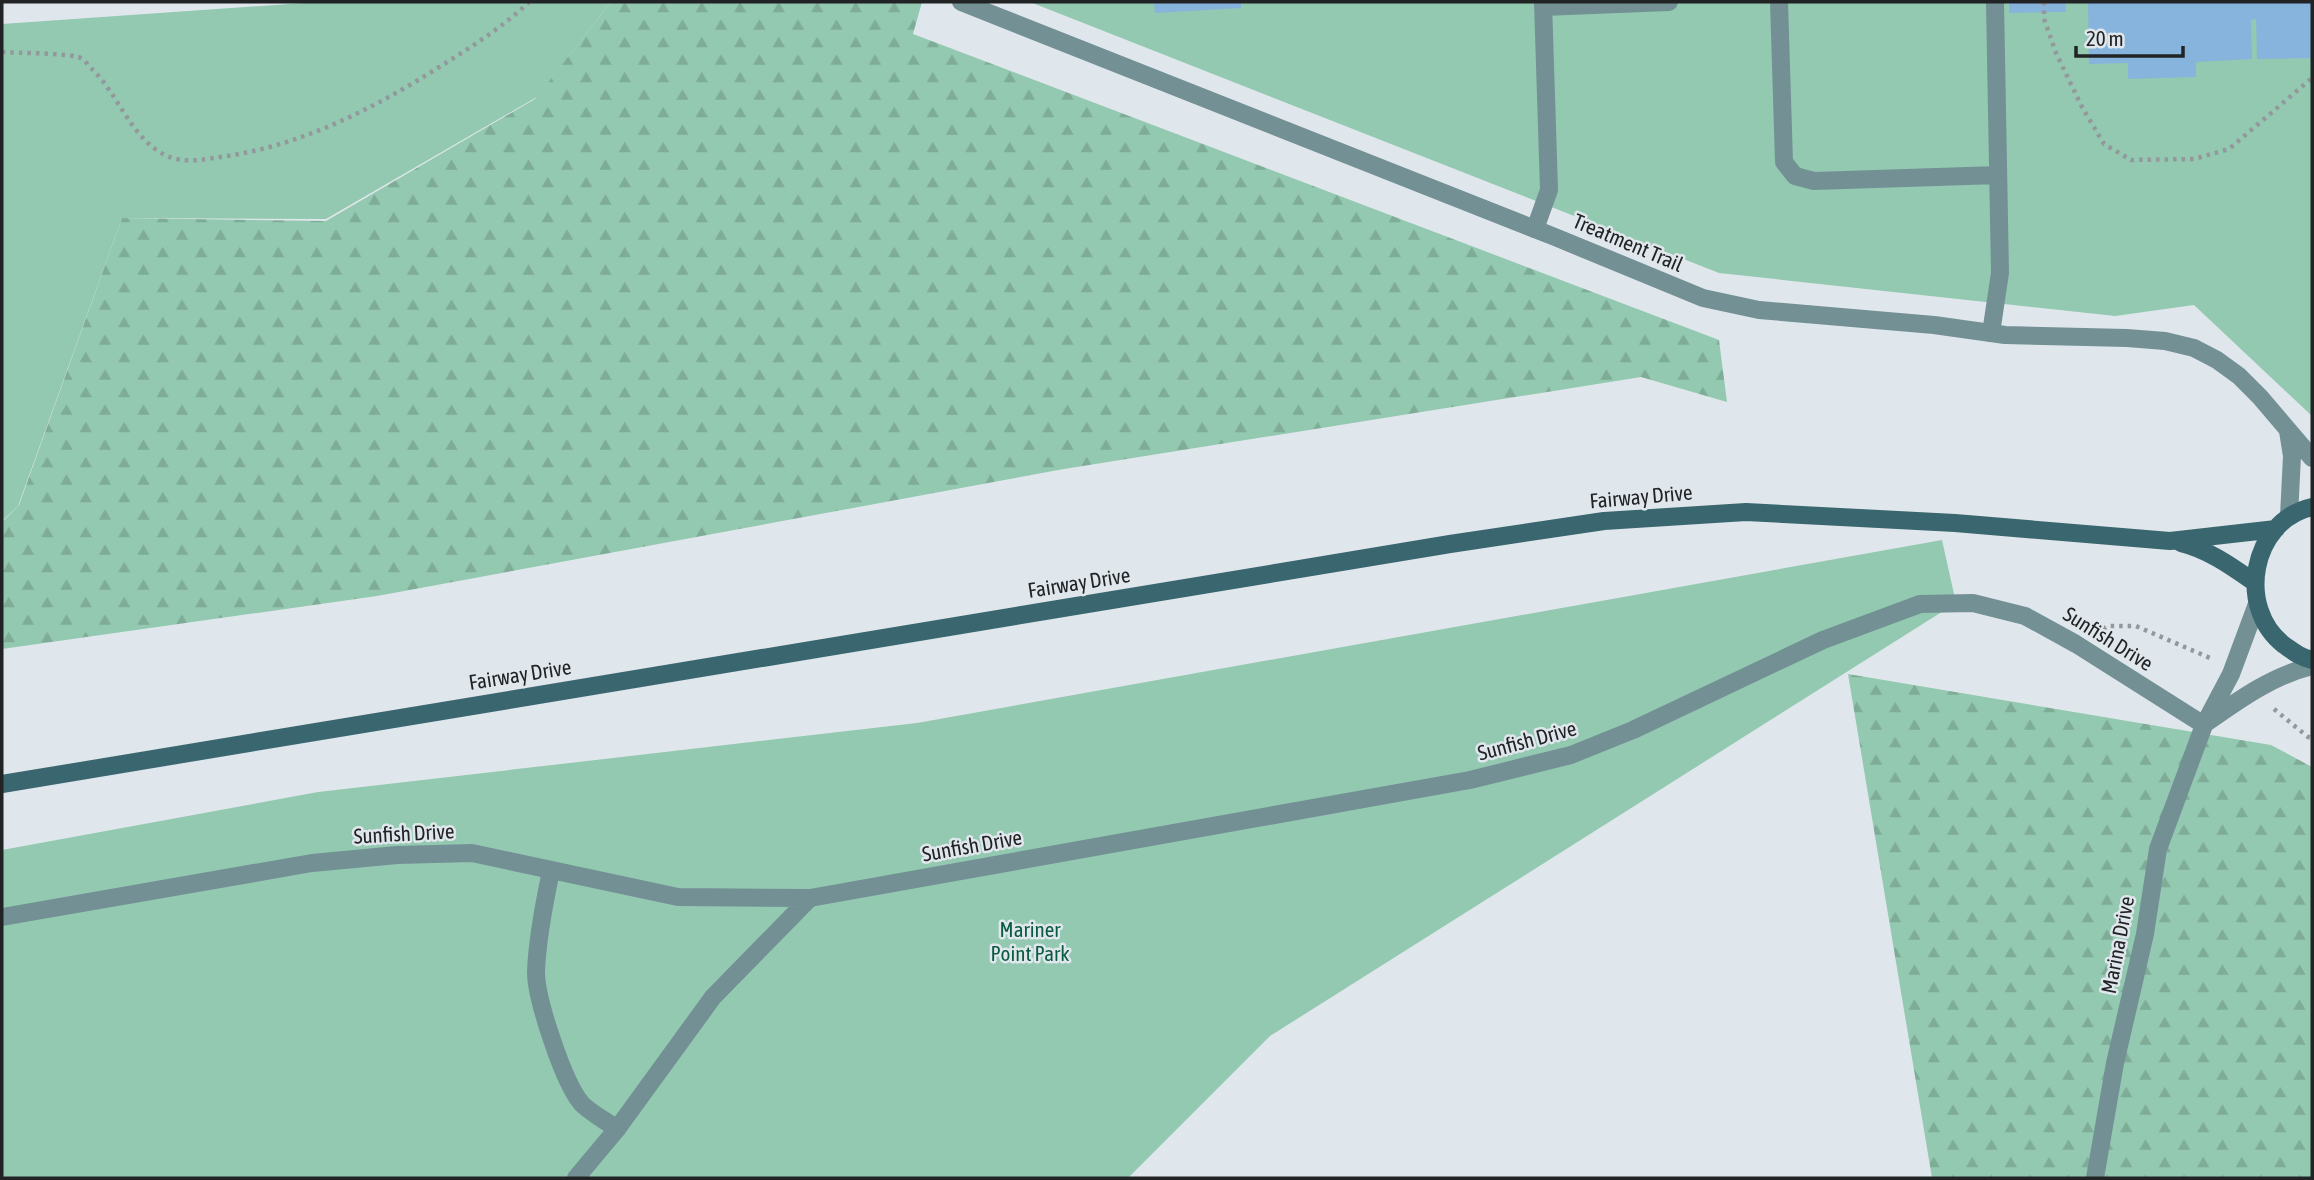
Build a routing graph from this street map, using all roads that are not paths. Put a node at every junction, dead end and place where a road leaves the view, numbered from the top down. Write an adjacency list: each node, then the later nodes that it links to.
1 (961, 2): 7 (street, Treatment Trail)
2 (1669, 2): 5 (street)
3 (1779, 2): 6 (street)
4 (1995, 2): 6 (street)
5 (1543, 5): 7 (street)
6 (1998, 175): 8 (street)
7 (1535, 229): 8 (street, Treatment Trail)
8 (1991, 333): 9 (street, Treatment Trail)
9 (2287, 428): 10 (street, Treatment Trail); 12 (street)
10 (2312, 458)
11 (2312, 507): 12 (street, Fairway Drive)
12 (2283, 523): 13 (street, Fairway Drive); 14 (street)
13 (2171, 541): 14 (street, Fairway Drive); 19 (street, Fairway Drive)
14 (2254, 582): 15 (street)
15 (2258, 604): 16 (street); 18 (street, Marina Drive)
16 (2312, 660)
17 (2312, 666): 18 (street)
18 (2204, 725): 21 (street, Sunfish Drive); 25 (street, Marina Drive)
19 (2, 784)
20 (551, 871): 21 (street, Sunfish Drive); 22 (street, Sunfish Drive); 23 (street)
21 (810, 898): 23 (street)
22 (2, 917)
23 (617, 1129): 24 (street)
24 (576, 1178)
25 (2095, 1178)

